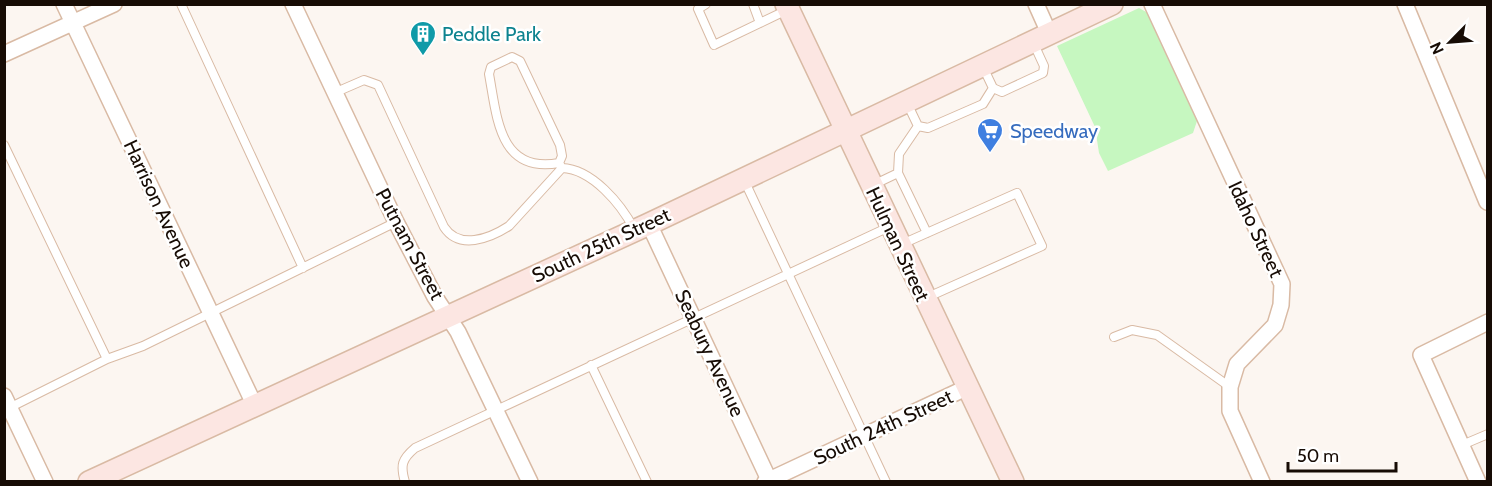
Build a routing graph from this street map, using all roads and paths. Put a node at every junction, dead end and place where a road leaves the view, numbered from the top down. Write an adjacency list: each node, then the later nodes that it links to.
1 (64, 4): 12 (street, Harrison Avenue)
2 (114, 4): 12 (street)
3 (181, 4): 33 (lane)
4 (293, 4): 18 (street, Putnam Street)
5 (706, 4): 13 (lane)
6 (753, 4): 13 (lane)
7 (1036, 4): 14 (street)
8 (1112, 4): 14 (main road, South 25th Street)
9 (1152, 4): 44 (street, Idaho Street)
10 (1405, 4): 27 (street)
11 (787, 7): 13 (lane); 21 (main road, Hulman Street)
12 (73, 23): 15 (street); 36 (street, Harrison Avenue)
13 (760, 23)
14 (1041, 37): 16 (main road, South 25th Street); 17 (lane)
15 (4, 54)
16 (982, 65): 17 (lane); 19 (main road, South 25th Street)
17 (993, 88): 20 (lane)
18 (334, 93): 23 (lane); 28 (street, Putnam Street)
19 (907, 102): 20 (lane); 21 (main road, South 25th Street)
20 (918, 126): 24 (lane)
21 (845, 131): 25 (main road, South 25th Street); 26 (main road, Hulman Street)
22 (4, 145): 41 (lane)
23 (560, 166): 23 (lane); 30 (lane)
24 (898, 173): 26 (lane); 31 (lane)
25 (744, 179): 30 (main road, South 25th Street); 34 (lane)
26 (871, 186): 29 (main road, Hulman Street)
27 (1487, 202)
28 (396, 222): 33 (lane); 37 (street, Putnam Street)
29 (890, 226): 32 (main road, Hulman Street); 34 (lane)
30 (642, 227): 37 (main road, South 25th Street); 38 (street, Seabury Avenue)
31 (927, 233): 32 (lane); 35 (lane)
32 (899, 246): 35 (main road, Hulman Street)
33 (303, 268): 36 (lane)
34 (789, 274): 38 (lane); 49 (lane)
35 (924, 299): 43 (main road, Hulman Street)
36 (211, 314): 41 (lane); 46 (street, Harrison Avenue)
37 (448, 316): 46 (main road, South 25th Street); 47 (street, Putnam Street)
38 (693, 318): 42 (lane); 51 (street, Seabury Avenue)
39 (1488, 322): 50 (street)
40 (1114, 338): 44 (lane)
41 (107, 359): 45 (lane)
42 (591, 365): 47 (lane); 56 (lane)
43 (968, 387): 49 (street, South 24th Street); 58 (main road, Hulman Street)
44 (1230, 387): 59 (street, Idaho Street)
45 (6, 404): 52 (street)
46 (254, 404): 53 (main road, South 25th Street)
47 (496, 410): 54 (lane); 55 (street, Putnam Street)
48 (1488, 434): 50 (lane)
49 (864, 435): 51 (street, South 24th Street); 57 (lane)
50 (1462, 446): 60 (street)
51 (768, 481)
52 (45, 482)
53 (89, 482)
54 (405, 482)
55 (530, 482)
56 (647, 482)
57 (886, 482)
58 (1013, 482)
59 (1262, 482)
60 (1478, 482)

